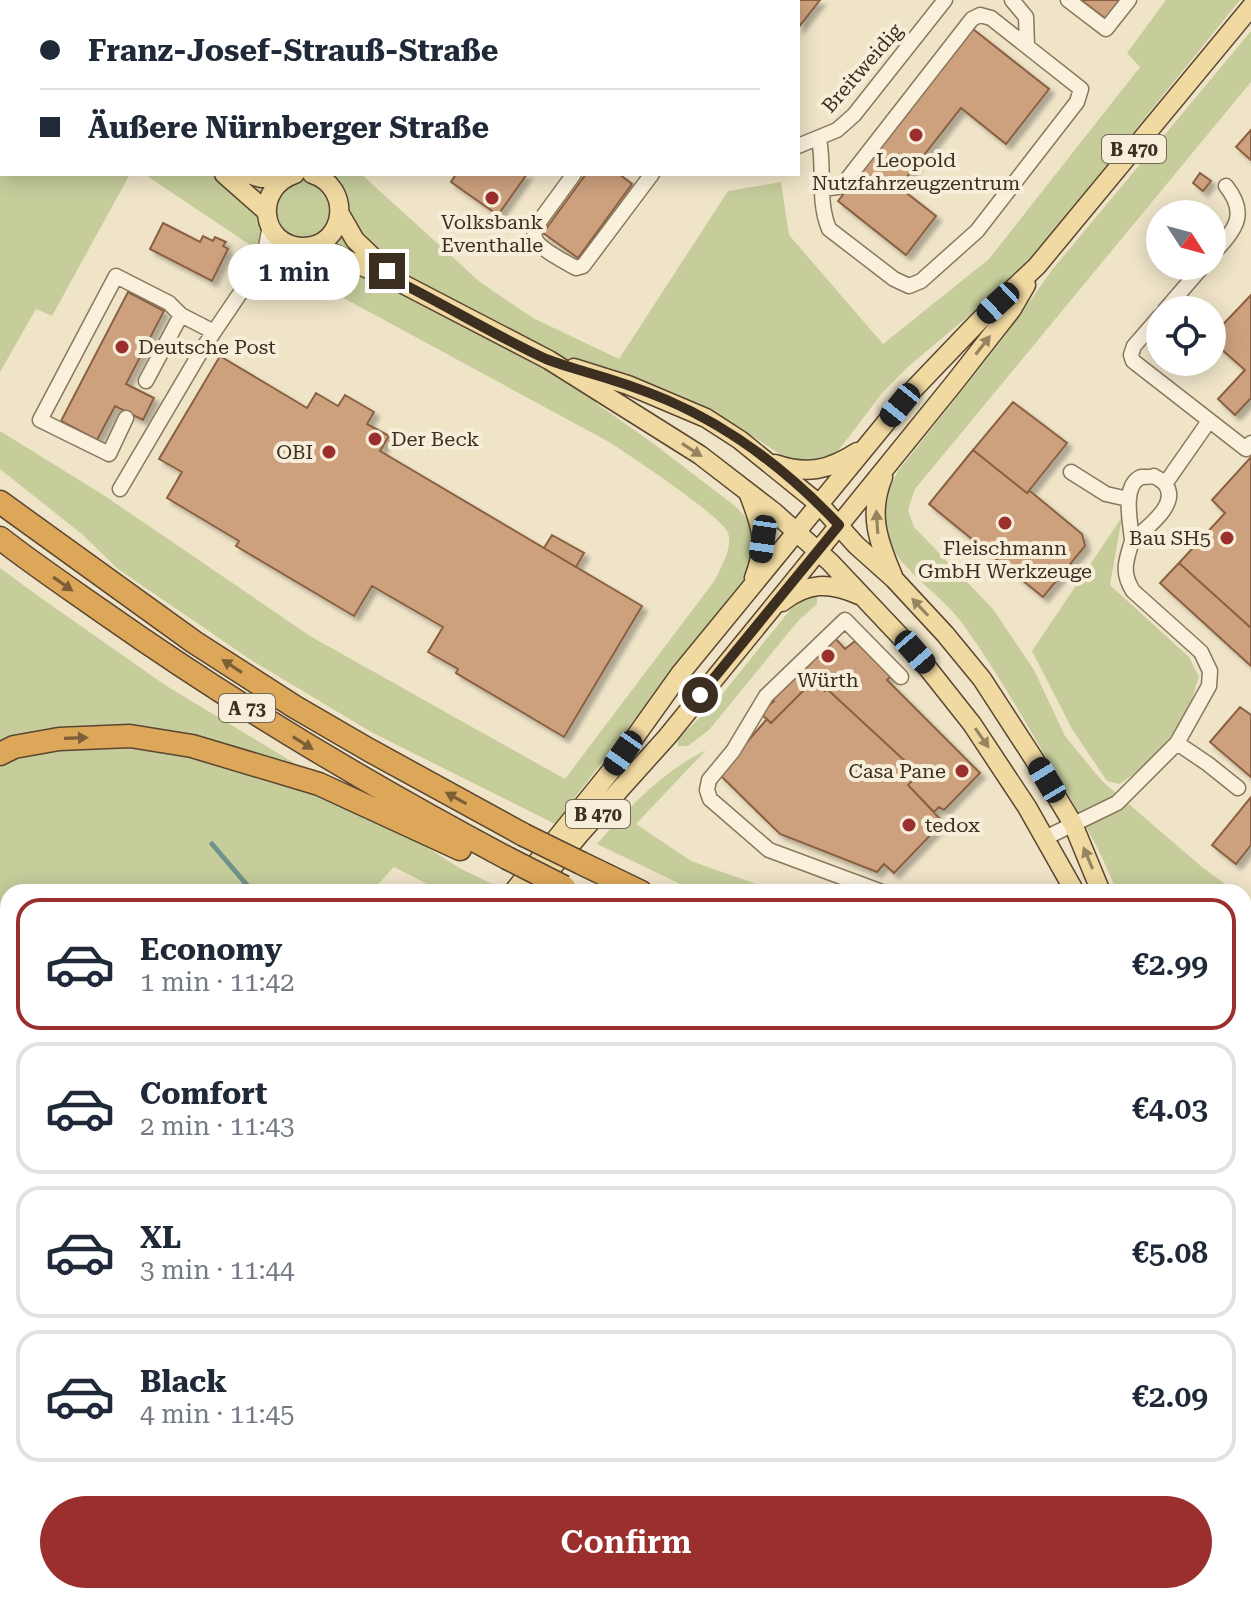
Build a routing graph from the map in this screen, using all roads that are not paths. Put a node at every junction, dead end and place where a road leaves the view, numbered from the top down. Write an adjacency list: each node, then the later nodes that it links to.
1 (945, 0): 7 (street, Breitweidig)
2 (1012, 0): 6 (street)
3 (1068, 0): 4 (street)
4 (1129, 0)
5 (1251, 7): 24 (main road, B 470)
6 (1027, 46): 17 (street); 17 (street)
7 (819, 139): 8 (street, Breitweidig); 17 (street)
8 (800, 145)
9 (226, 176): 19 (main road)
10 (254, 176): 11 (main road)
11 (281, 176)
12 (289, 176): 19 (main road)
13 (573, 176): 14 (street)
14 (644, 177)
15 (336, 181): 18 (main road)
16 (1226, 186): 20 (street)
17 (822, 189)
18 (340, 214): 22 (main road); 26 (main road)
19 (268, 218): 21 (main road); 23 (street)
20 (1226, 239)
21 (292, 245): 22 (main road); 23 (street)
22 (315, 245): 26 (main road)
23 (264, 258): 29 (street)
24 (1037, 266): 38 (main road, B 470); 40 (main road, B 470, one-way to 24)
25 (1191, 280): 27 (street)
26 (399, 282): 31 (main road)
27 (1177, 296)
28 (181, 315): 29 (street); 34 (street); 35 (street)
29 (214, 332): 43 (street)
30 (1146, 332): 32 (street)
31 (549, 360): 39 (main road); 44 (main road, one-way to 44)
32 (1146, 371)
33 (1152, 376): 36 (street)
34 (146, 381)
35 (126, 418)
36 (1209, 421): 37 (street); 42 (street)
37 (1251, 443)
38 (866, 447): 39 (main road); 47 (main road, B 470)
39 (768, 462): 47 (main road)
40 (889, 464): 48 (main road, B 470); 53 (main road, one-way to 40)
41 (1071, 472): 45 (street)
42 (1165, 484): 45 (street); 51 (street)
43 (120, 489)
44 (748, 491): 49 (main road); 54 (main road)
45 (1128, 499): 51 (street)
46 (0, 502): 67 (highway, A 73, one-way to 46, bridge)
47 (819, 504): 48 (main road); 49 (main road, B 470)
48 (839, 525): 52 (main road, B 470); 53 (main road)
49 (797, 532): 52 (main road); 54 (main road, B 470)
50 (0, 538): 63 (highway, A 73, one-way to 63)
51 (1132, 541): 58 (street)
52 (818, 551): 55 (main road); 56 (main road, B 470)
53 (894, 579): 61 (main road, one-way to 53)
54 (745, 594): 64 (main road, B 470)
55 (865, 597): 56 (main road); 62 (main road, one-way to 62)
56 (768, 613): 65 (main road, B 470)
57 (901, 677): 68 (street)
58 (1177, 743): 60 (street); 61 (street)
59 (0, 754): 63 (highway, one-way to 63)
60 (1238, 788)
61 (1073, 824): 62 (street); 70 (main road, one-way to 61)
62 (1045, 838): 69 (main road)
63 (507, 858): 66 (highway, A 73, bridge)
64 (519, 884)
65 (539, 884)
66 (560, 884)
67 (624, 884)
68 (860, 884)
69 (1071, 884)
70 (1098, 884)

